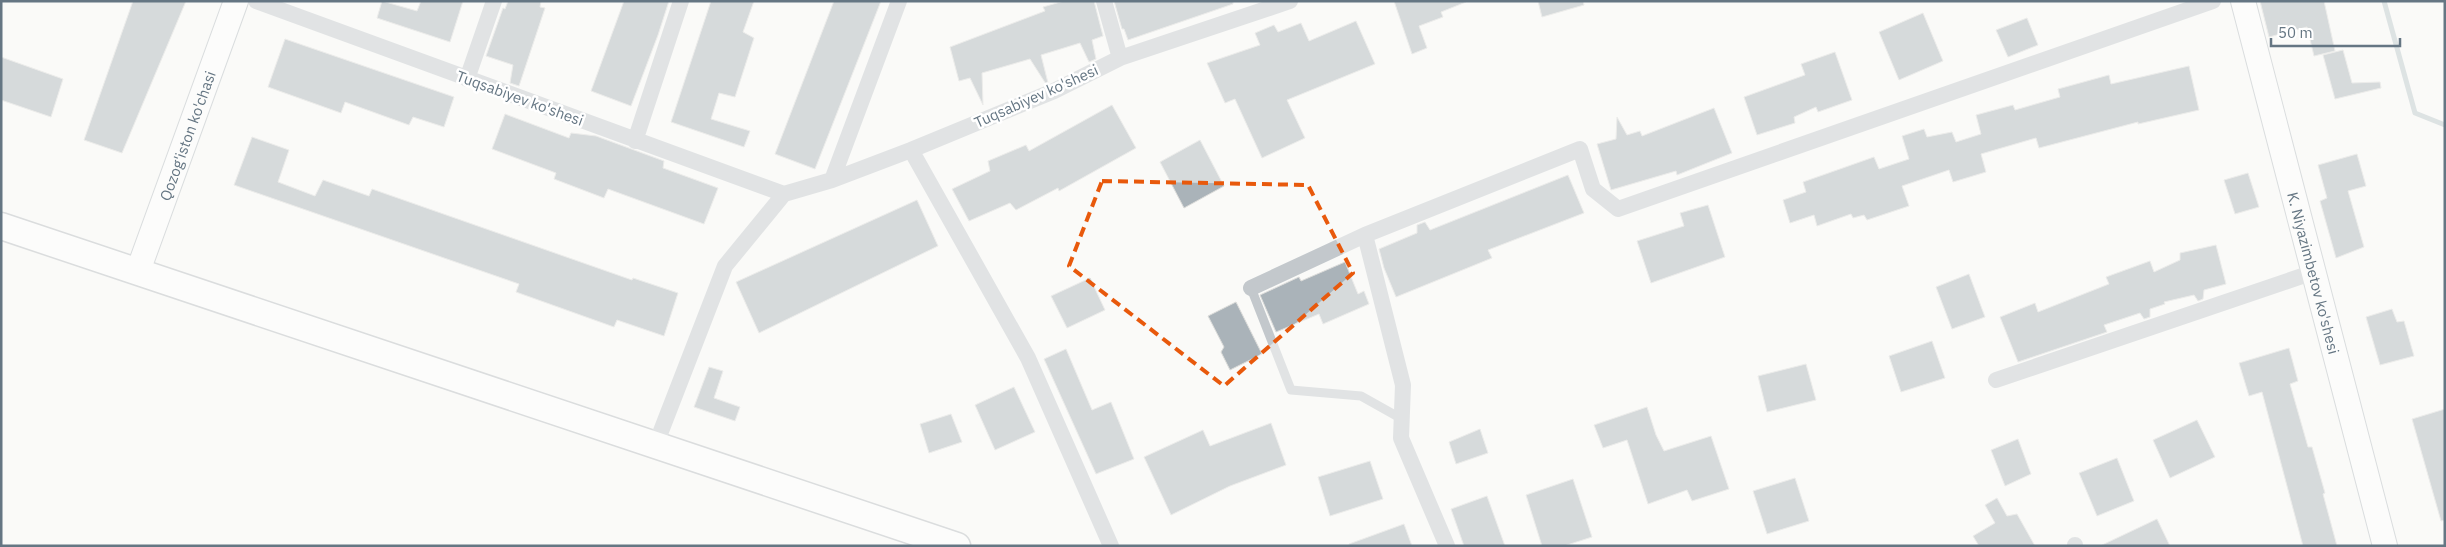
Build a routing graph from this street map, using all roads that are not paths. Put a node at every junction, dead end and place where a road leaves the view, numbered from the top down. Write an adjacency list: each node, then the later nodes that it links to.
1 (236, 1): 18 (street, Qozog'iston ko'chasi)
2 (256, 1): 11 (street, Tuqsabiyev ko'shesi)
3 (494, 1): 11 (street)
4 (681, 1): 12 (street)
5 (899, 1): 14 (street)
6 (1104, 1): 10 (street)
7 (1290, 1): 10 (street, Tuqsabiyev ko'shesi)
8 (2213, 1): 17 (street)
9 (2243, 1): 19 (street, K. Niyazimbetov ko'shesi)
10 (1120, 58): 13 (street, Tuqsabiyev ko'shesi)
11 (467, 79): 12 (street, Tuqsabiyev ko'shesi)
12 (635, 141): 15 (street, Tuqsabiyev ko'shesi)
13 (911, 150): 14 (street, Tuqsabiyev ko'shesi); 25 (street)
14 (832, 180): 15 (street, Tuqsabiyev ko'shesi)
15 (784, 194): 23 (street)
16 (1, 226): 18 (main road)
17 (1365, 235): 20 (street); 22 (street)
18 (138, 271): 23 (main road)
19 (2314, 272): 21 (street); 27 (street, K. Niyazimbetov ko'shesi)
20 (1251, 288): 22 (lane)
21 (1996, 380)
22 (1402, 419): 26 (street)
23 (656, 444): 24 (main road)
24 (957, 546)
25 (1111, 546)
26 (1447, 546)
27 (2385, 546)

